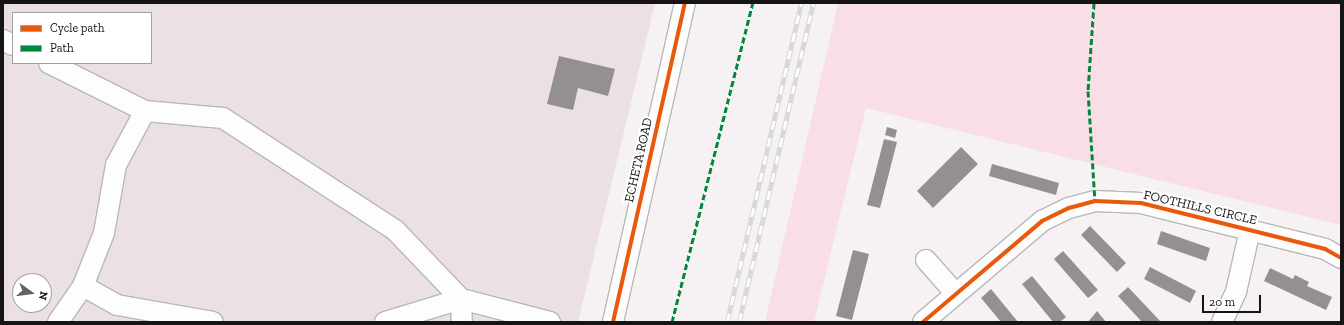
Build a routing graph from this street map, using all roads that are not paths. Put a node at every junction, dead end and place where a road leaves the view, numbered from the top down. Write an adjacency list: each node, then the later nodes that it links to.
1 (685, 3): 17 (street, ECHETA ROAD)
2 (3, 40): 3 (street)
3 (12, 44)
4 (51, 64): 5 (street)
5 (145, 111): 9 (street); 11 (street)
6 (1250, 230): 7 (street, FOOTHILLS CIRCLE); 10 (street, FOOTHILLS CIRCLE); 19 (street)
7 (1341, 258)
8 (926, 260): 10 (street)
9 (83, 286): 12 (street); 13 (street)
10 (956, 294): 18 (street, FOOTHILLS CIRCLE)
11 (461, 299): 14 (street); 15 (street); 16 (street)
12 (58, 322)
13 (213, 322)
14 (385, 322)
15 (462, 322)
16 (550, 322)
17 (613, 322)
18 (923, 322)
19 (1222, 322)

